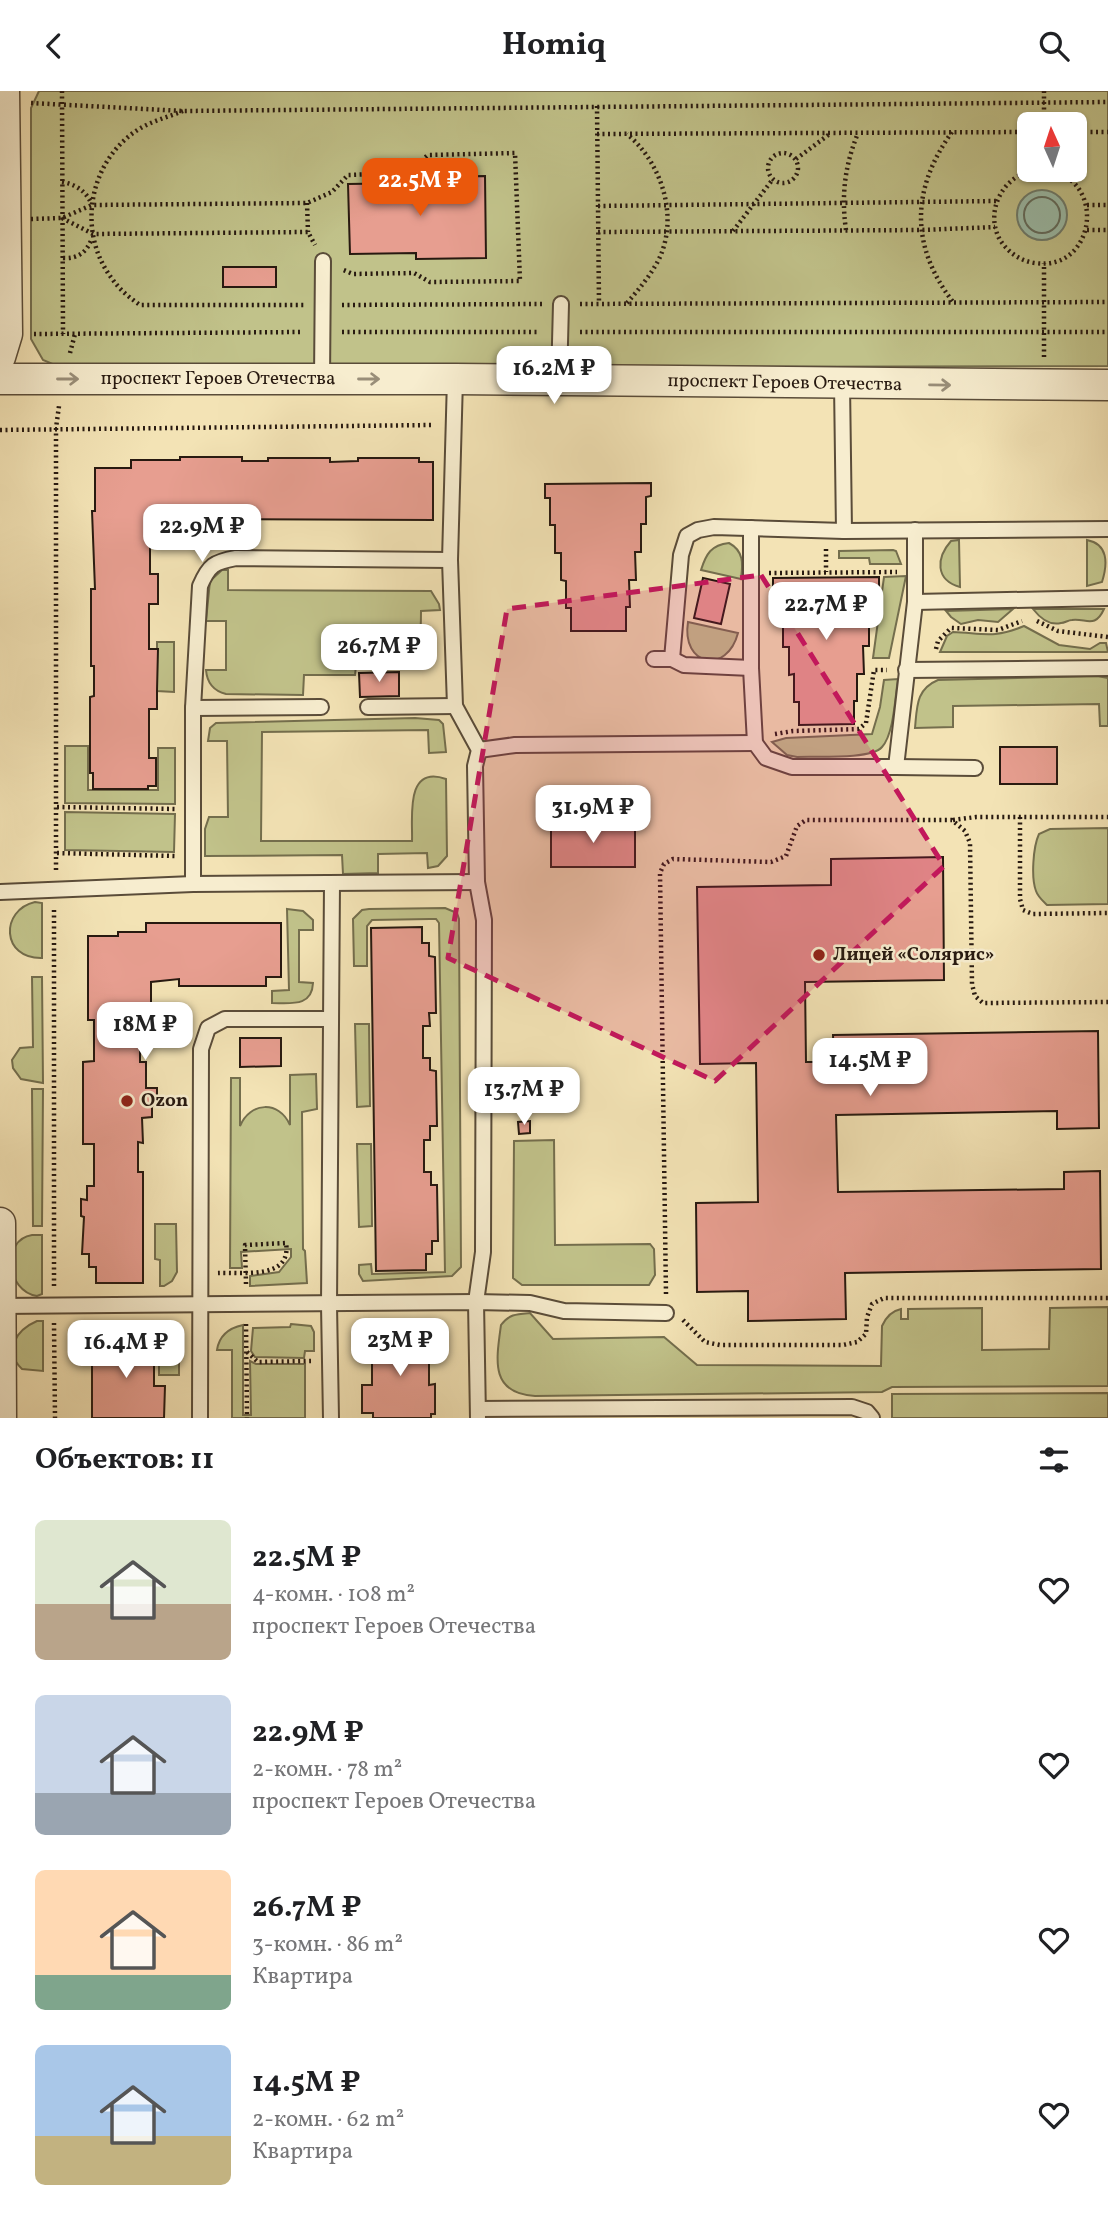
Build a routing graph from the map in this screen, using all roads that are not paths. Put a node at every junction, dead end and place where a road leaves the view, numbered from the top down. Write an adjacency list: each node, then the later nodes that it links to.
1 (4, 97): 4 (street)
2 (323, 261): 6 (lane)
3 (561, 304): 8 (lane)
4 (0, 357)
5 (0, 379): 6 (street, проспект Героев Отечества, one-way to 6)
6 (322, 379): 7 (street, проспект Героев Отечества, one-way to 7)
7 (455, 379): 8 (street, проспект Героев Отечества); 15 (lane)
8 (559, 381): 9 (street, проспект Героев Отечества)
9 (842, 384): 10 (street, проспект Героев Отечества, one-way to 10); 14 (lane)
10 (1108, 385)
11 (751, 528): 14 (lane); 19 (lane); 20 (lane)
12 (1108, 529): 13 (lane)
13 (915, 530): 14 (lane); 17 (lane)
14 (844, 531)
15 (450, 560): 23 (lane); 25 (lane)
16 (1108, 598): 17 (lane)
17 (915, 602): 22 (lane)
18 (654, 659): 19 (lane)
19 (672, 659): 20 (lane)
20 (751, 668): 27 (lane)
21 (1108, 668): 22 (lane)
22 (906, 670): 29 (lane)
23 (455, 706): 24 (lane); 28 (lane)
24 (368, 707)
25 (192, 708): 26 (lane); 33 (lane)
26 (321, 708)
27 (755, 743): 28 (lane); 29 (lane)
28 (479, 750): 31 (lane)
29 (896, 767): 30 (lane)
30 (975, 768)
31 (477, 882): 32 (lane); 37 (lane)
32 (332, 883): 33 (lane); 35 (lane)
33 (193, 884): 34 (lane)
34 (0, 892)
35 (330, 1019): 38 (lane); 39 (lane)
36 (0, 1223): 40 (street)
37 (476, 1302): 39 (lane); 41 (lane); 43 (lane)
38 (198, 1305): 39 (lane); 40 (lane); 45 (lane)
39 (329, 1305): 46 (lane)
40 (1, 1306): 42 (street)
41 (666, 1313)
42 (0, 1326): 44 (street)
43 (478, 1414): 47 (lane)
44 (1, 1418)
45 (200, 1418)
46 (331, 1418)
47 (872, 1418)

